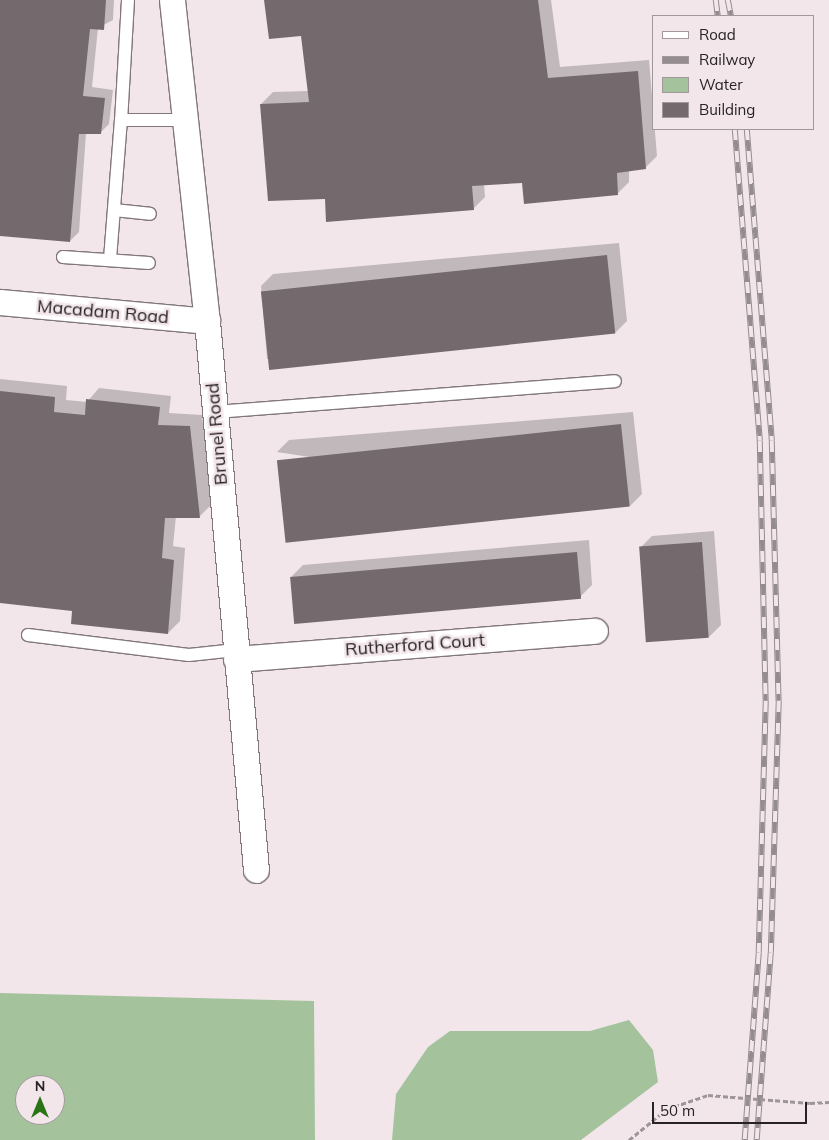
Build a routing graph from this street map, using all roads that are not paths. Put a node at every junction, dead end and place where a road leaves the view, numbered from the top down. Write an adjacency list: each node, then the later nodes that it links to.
1 (128, 0): 3 (lane)
2 (172, 0): 4 (street, Brunel Road)
3 (121, 120): 4 (lane); 5 (lane)
4 (185, 120): 11 (street, Brunel Road)
5 (114, 210): 6 (lane); 8 (lane)
6 (150, 214)
7 (63, 257): 8 (lane)
8 (110, 259): 9 (lane)
9 (150, 263)
10 (0, 302): 11 (street, Macadam Road)
11 (207, 321): 13 (street, Brunel Road)
12 (615, 381): 13 (lane)
13 (215, 412): 16 (street, Brunel Road)
14 (594, 631): 16 (street, Rutherford Court)
15 (28, 635): 16 (lane)
16 (236, 654): 17 (street, Brunel Road)
17 (256, 870)

